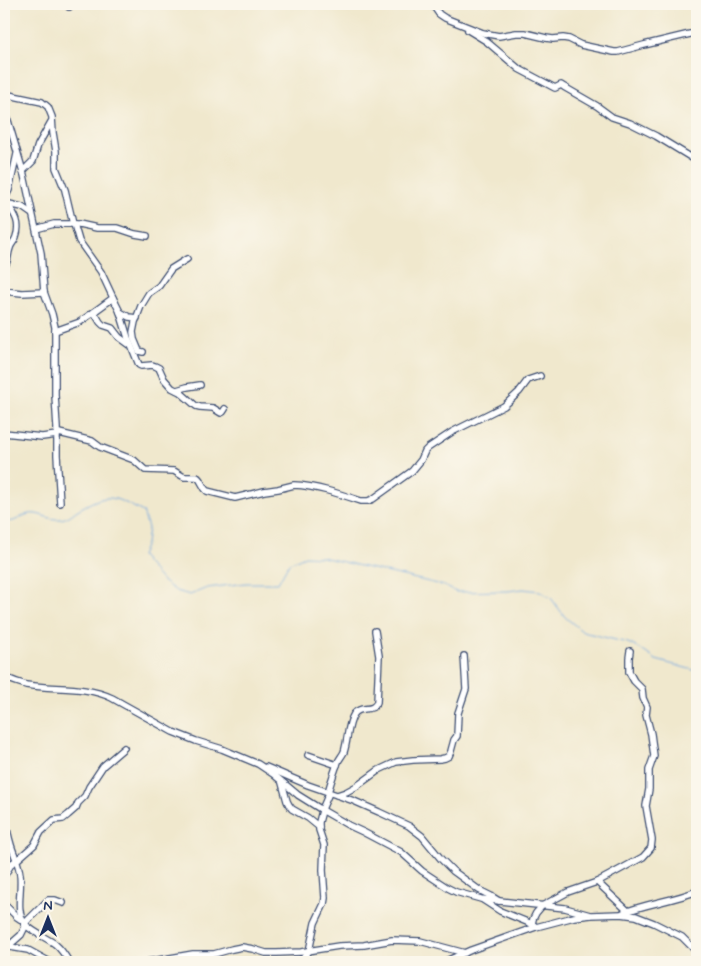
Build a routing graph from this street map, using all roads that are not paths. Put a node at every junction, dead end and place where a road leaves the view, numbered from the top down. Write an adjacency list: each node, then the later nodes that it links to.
1 (432, 4): 4 (street)
2 (696, 4): 3 (street)
3 (697, 20)
4 (460, 24): 5 (street); 10 (street)
5 (697, 34)
6 (4, 94): 8 (street)
7 (4, 107): 9 (street)
8 (52, 120): 11 (street); 14 (street)
9 (17, 152): 11 (street); 12 (street)
10 (697, 161)
11 (23, 171): 13 (street)
12 (5, 202): 13 (street); 18 (street)
13 (32, 214): 15 (street)
14 (73, 224): 15 (street); 16 (street); 21 (street)
15 (36, 228): 20 (street)
16 (147, 236)
17 (187, 258): 24 (street)
18 (4, 268)
19 (4, 291): 20 (street)
20 (44, 292): 25 (street)
21 (113, 298): 22 (street); 23 (street)
22 (94, 312): 25 (street); 26 (street)
23 (120, 312): 24 (street); 26 (street)
24 (137, 318): 27 (street)
25 (55, 331): 33 (street)
26 (131, 346): 30 (street)
27 (143, 352)
28 (540, 376): 33 (street)
29 (200, 384): 30 (street)
30 (177, 390): 31 (street)
31 (225, 409)
32 (4, 433): 33 (street)
33 (58, 434): 34 (street)
34 (60, 503)
35 (375, 631): 42 (street)
36 (630, 651): 50 (street)
37 (464, 656): 44 (street)
38 (4, 678): 41 (street)
39 (124, 748): 48 (street)
40 (308, 755): 42 (street)
41 (258, 764): 43 (street); 44 (street)
42 (337, 765): 44 (street)
43 (281, 781): 45 (street); 47 (street)
44 (331, 793): 45 (street); 53 (street)
45 (322, 810): 47 (street); 52 (street)
46 (4, 814): 48 (street)
47 (319, 827): 63 (street)
48 (17, 860): 49 (street); 60 (street)
49 (4, 876)
50 (597, 882): 56 (street); 57 (street)
51 (697, 891): 57 (street)
52 (481, 899): 53 (street); 61 (street)
53 (499, 901): 56 (street)
54 (63, 903): 60 (street)
55 (4, 904): 60 (street)
56 (542, 906): 59 (street); 61 (street)
57 (628, 911): 58 (street)
58 (621, 914): 59 (street); 64 (street)
59 (590, 915): 61 (street)
60 (24, 923): 62 (street); 67 (street)
61 (534, 925): 65 (street)
62 (5, 947): 66 (street)
63 (309, 951): 65 (street); 68 (street); 69 (street)
64 (697, 952)
65 (465, 953): 70 (street)
66 (50, 962)
67 (69, 962)
68 (147, 962)
69 (300, 962)
70 (444, 962)

